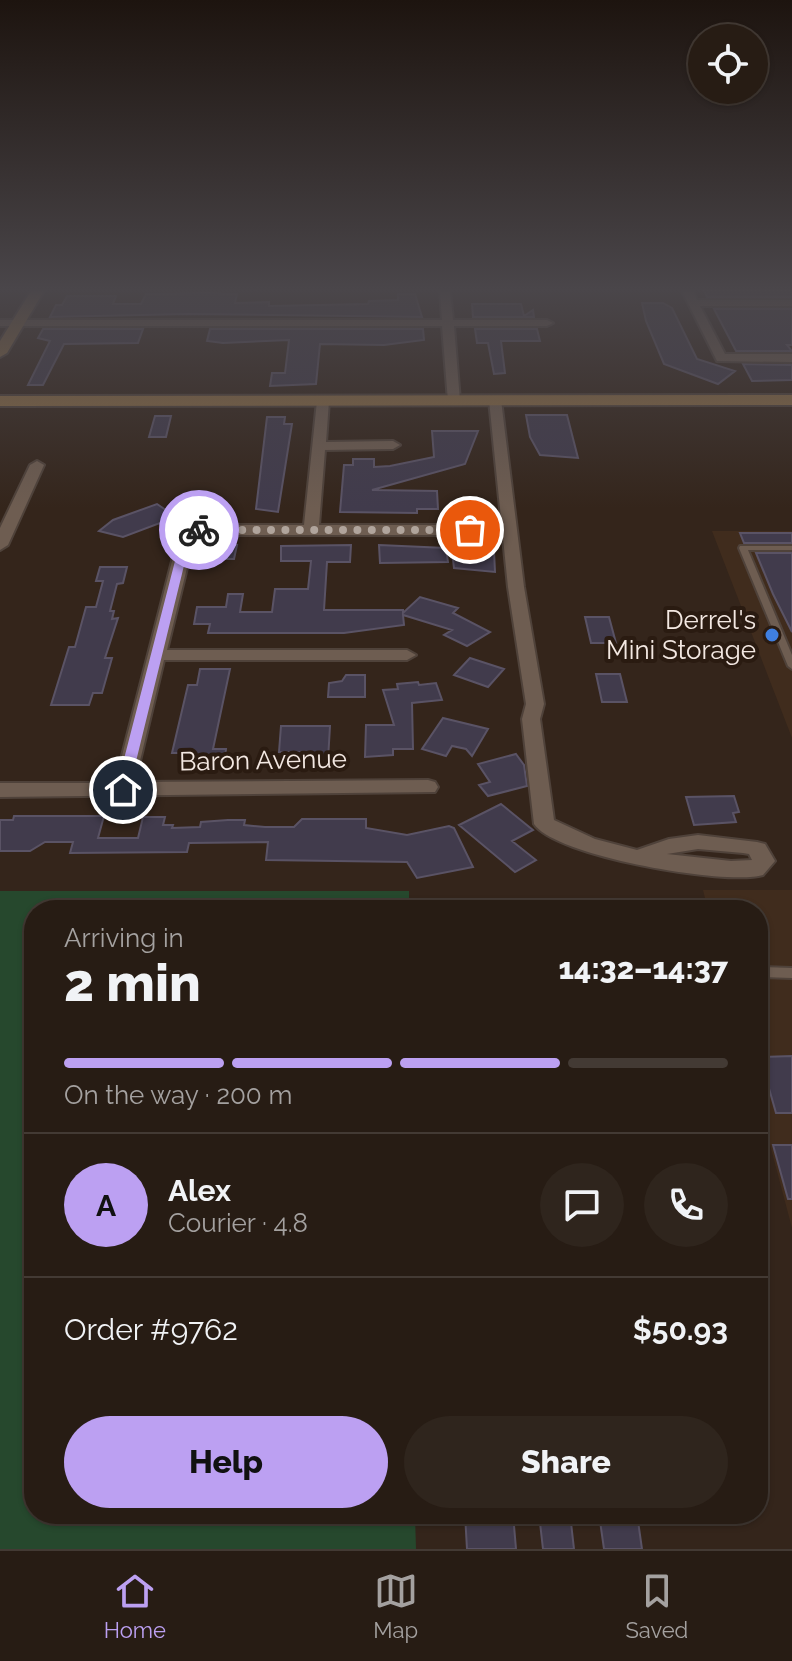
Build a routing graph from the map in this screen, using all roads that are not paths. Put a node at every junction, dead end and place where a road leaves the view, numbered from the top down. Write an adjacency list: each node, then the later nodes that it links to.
1 (451, 363): 6 (street)
2 (495, 400): 3 (street); 6 (street); 20 (street)
3 (792, 400)
4 (0, 401): 5 (street)
5 (323, 401): 6 (street); 8 (street)
6 (454, 401)
7 (393, 445): 8 (street)
8 (319, 446): 10 (street)
9 (37, 465): 12 (street)
10 (311, 530): 11 (street); 14 (street)
11 (470, 530)
12 (0, 545)
13 (792, 548): 16 (lane)
14 (157, 655): 15 (street); 19 (street)
15 (407, 655)
16 (792, 666)
17 (428, 787): 19 (street, Baron Avenue)
18 (1, 790): 19 (street, Baron Avenue)
19 (123, 790)
20 (642, 856): 20 (street)
21 (768, 972): 22 (lane)
22 (792, 973)

